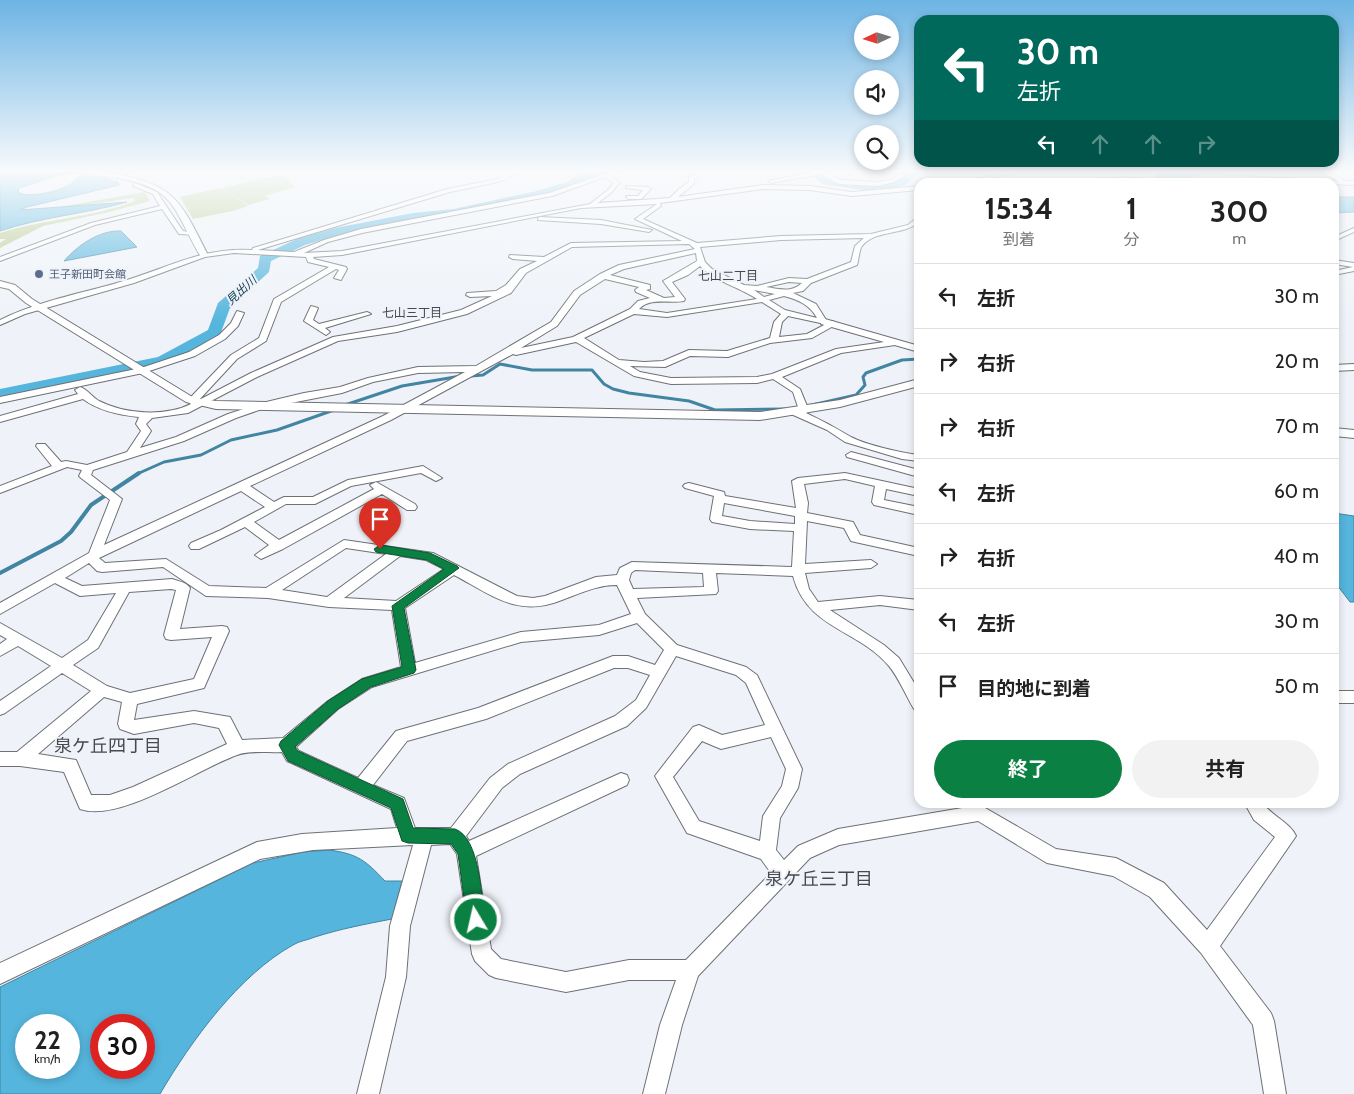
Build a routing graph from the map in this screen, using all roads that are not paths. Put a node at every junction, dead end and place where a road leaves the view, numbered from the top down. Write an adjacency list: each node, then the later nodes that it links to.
1 (105, 221): 27 (street)
2 (173, 221): 14 (street)
3 (185, 221): 14 (street)
4 (348, 221): 22 (street)
5 (418, 221): 24 (street)
6 (483, 221): 11 (street)
7 (504, 221): 11 (street); 15 (street)
8 (582, 221): 13 (street)
9 (642, 221): 13 (street)
10 (914, 222): 16 (street)
11 (487, 224): 25 (street)
12 (1354, 230): 18 (street)
13 (666, 232): 20 (street)
14 (193, 234): 23 (street)
15 (471, 235)
16 (872, 236): 17 (street); 21 (street)
17 (840, 237): 20 (street); 21 (street)
18 (1339, 237)
19 (354, 242): 25 (street)
20 (696, 246): 28 (street); 29 (street); 34 (street)
21 (851, 249): 36 (street)
22 (250, 251): 23 (street); 24 (street)
23 (204, 255): 45 (street)
24 (293, 255): 25 (street)
25 (310, 255): 31 (street)
26 (513, 257): 28 (street)
27 (0, 259)
28 (547, 259): 38 (street)
29 (701, 262): 39 (street); 43 (street)
30 (1339, 263): 32 (street)
31 (335, 266): 35 (street); 70 (street)
32 (1354, 267): 33 (street)
33 (1339, 272)
34 (603, 276): 43 (street); 59 (street)
35 (338, 278)
36 (808, 281): 40 (street); 41 (street)
37 (0, 284): 45 (street)
38 (509, 287): 42 (street); 54 (street)
39 (743, 287): 40 (street); 44 (street)
40 (758, 287): 41 (street)
41 (783, 294): 44 (street); 52 (street)
42 (470, 295)
43 (657, 298): 47 (street)
44 (764, 300): 47 (street); 49 (street)
45 (40, 306): 51 (street); 63 (street)
46 (314, 308): 53 (street)
47 (633, 311): 55 (street)
48 (240, 312): 63 (street)
49 (786, 313): 52 (street); 56 (street)
50 (367, 314): 53 (street)
51 (1, 322)
52 (829, 323): 56 (street); 57 (street)
53 (318, 327): 54 (street)
54 (336, 339): 70 (street)
55 (576, 339): 59 (street); 60 (street)
56 (774, 340): 60 (street)
57 (895, 342): 58 (street); 65 (street)
58 (914, 347)
59 (509, 352): 64 (street)
60 (615, 361): 65 (street)
61 (1354, 367): 62 (street)
62 (1339, 368)
63 (143, 370): 66 (street); 70 (street)
64 (477, 370): 71 (street); 72 (street)
65 (775, 376): 73 (street)
66 (76, 384): 68 (street); 69 (street)
67 (914, 384): 73 (street)
68 (84, 396): 74 (street); 75 (street)
69 (0, 400)
70 (195, 402): 71 (street); 74 (street)
71 (265, 406): 72 (street); 79 (street)
72 (406, 408): 73 (street); 89 (street)
73 (800, 411): 81 (street)
74 (150, 415): 79 (street)
75 (0, 419)
76 (1339, 432): 77 (street)
77 (1354, 434)
78 (41, 446): 82 (street)
79 (131, 454): 83 (street)
80 (851, 455): 84 (street)
81 (914, 458)
82 (59, 467): 83 (street); 91 (street)
83 (88, 468): 104 (street)
84 (914, 473)
85 (436, 478): 86 (street)
86 (367, 480): 90 (street); 94 (street)
87 (880, 484): 92 (street); 96 (street); 97 (street)
88 (689, 486): 93 (street)
89 (243, 487): 94 (street); 104 (street)
90 (382, 489): 95 (street); 100 (street)
91 (0, 490)
92 (914, 492)
93 (720, 498): 97 (street); 97 (street)
94 (272, 506): 98 (street)
95 (411, 507)
96 (914, 510)
97 (801, 519): 101 (street); 108 (street)
98 (246, 521): 99 (street); 100 (street)
99 (195, 546)
100 (279, 546): 103 (street)
101 (914, 551)
102 (397, 552): 106 (street); 112 (street); 114 (street)
103 (261, 555)
104 (92, 556): 109 (street); 112 (street)
105 (871, 564): 108 (street)
106 (453, 568): 110 (street); 116 (street)
107 (708, 569): 108 (street); 110 (street); 113 (street)
108 (799, 571): 117 (street)
109 (53, 577): 111 (street); 118 (street)
110 (622, 580): 113 (street)
111 (125, 588): 124 (street); 131 (street)
112 (268, 593): 114 (street)
113 (629, 594): 119 (street)
114 (329, 602): 116 (street)
115 (914, 604): 117 (street)
116 (398, 606): 125 (street)
117 (815, 607): 128 (street)
118 (0, 609)
119 (639, 617): 122 (street); 125 (street)
120 (0, 628): 121 (street)
121 (18, 639): 123 (street); 124 (street)
122 (672, 650): 126 (street); 133 (street)
123 (0, 652)
124 (63, 667): 127 (street); 132 (street)
125 (409, 670): 134 (street)
126 (659, 672): 139 (street); 143 (street)
127 (102, 690): 131 (street); 137 (street)
128 (914, 696)
129 (1339, 697): 130 (street)
130 (1354, 697)
131 (130, 698): 135 (street)
132 (0, 709)
133 (776, 729): 144 (street); 144 (street)
134 (286, 745): 135 (street); 139 (street)
135 (236, 747): 137 (street)
136 (0, 759): 137 (street)
137 (20, 759)
138 (621, 780): 143 (street)
139 (361, 788): 142 (street)
140 (977, 808): 145 (street); 146 (street)
141 (1256, 808): 146 (street)
142 (416, 836): 143 (street); 148 (street); 149 (street)
143 (460, 844): 147 (street)
144 (767, 852): 145 (street)
145 (783, 874): 147 (street)
146 (1208, 946): 151 (street)
147 (690, 970): 150 (street)
148 (0, 974)
149 (368, 1094)
150 (654, 1094)
151 (1275, 1094)

